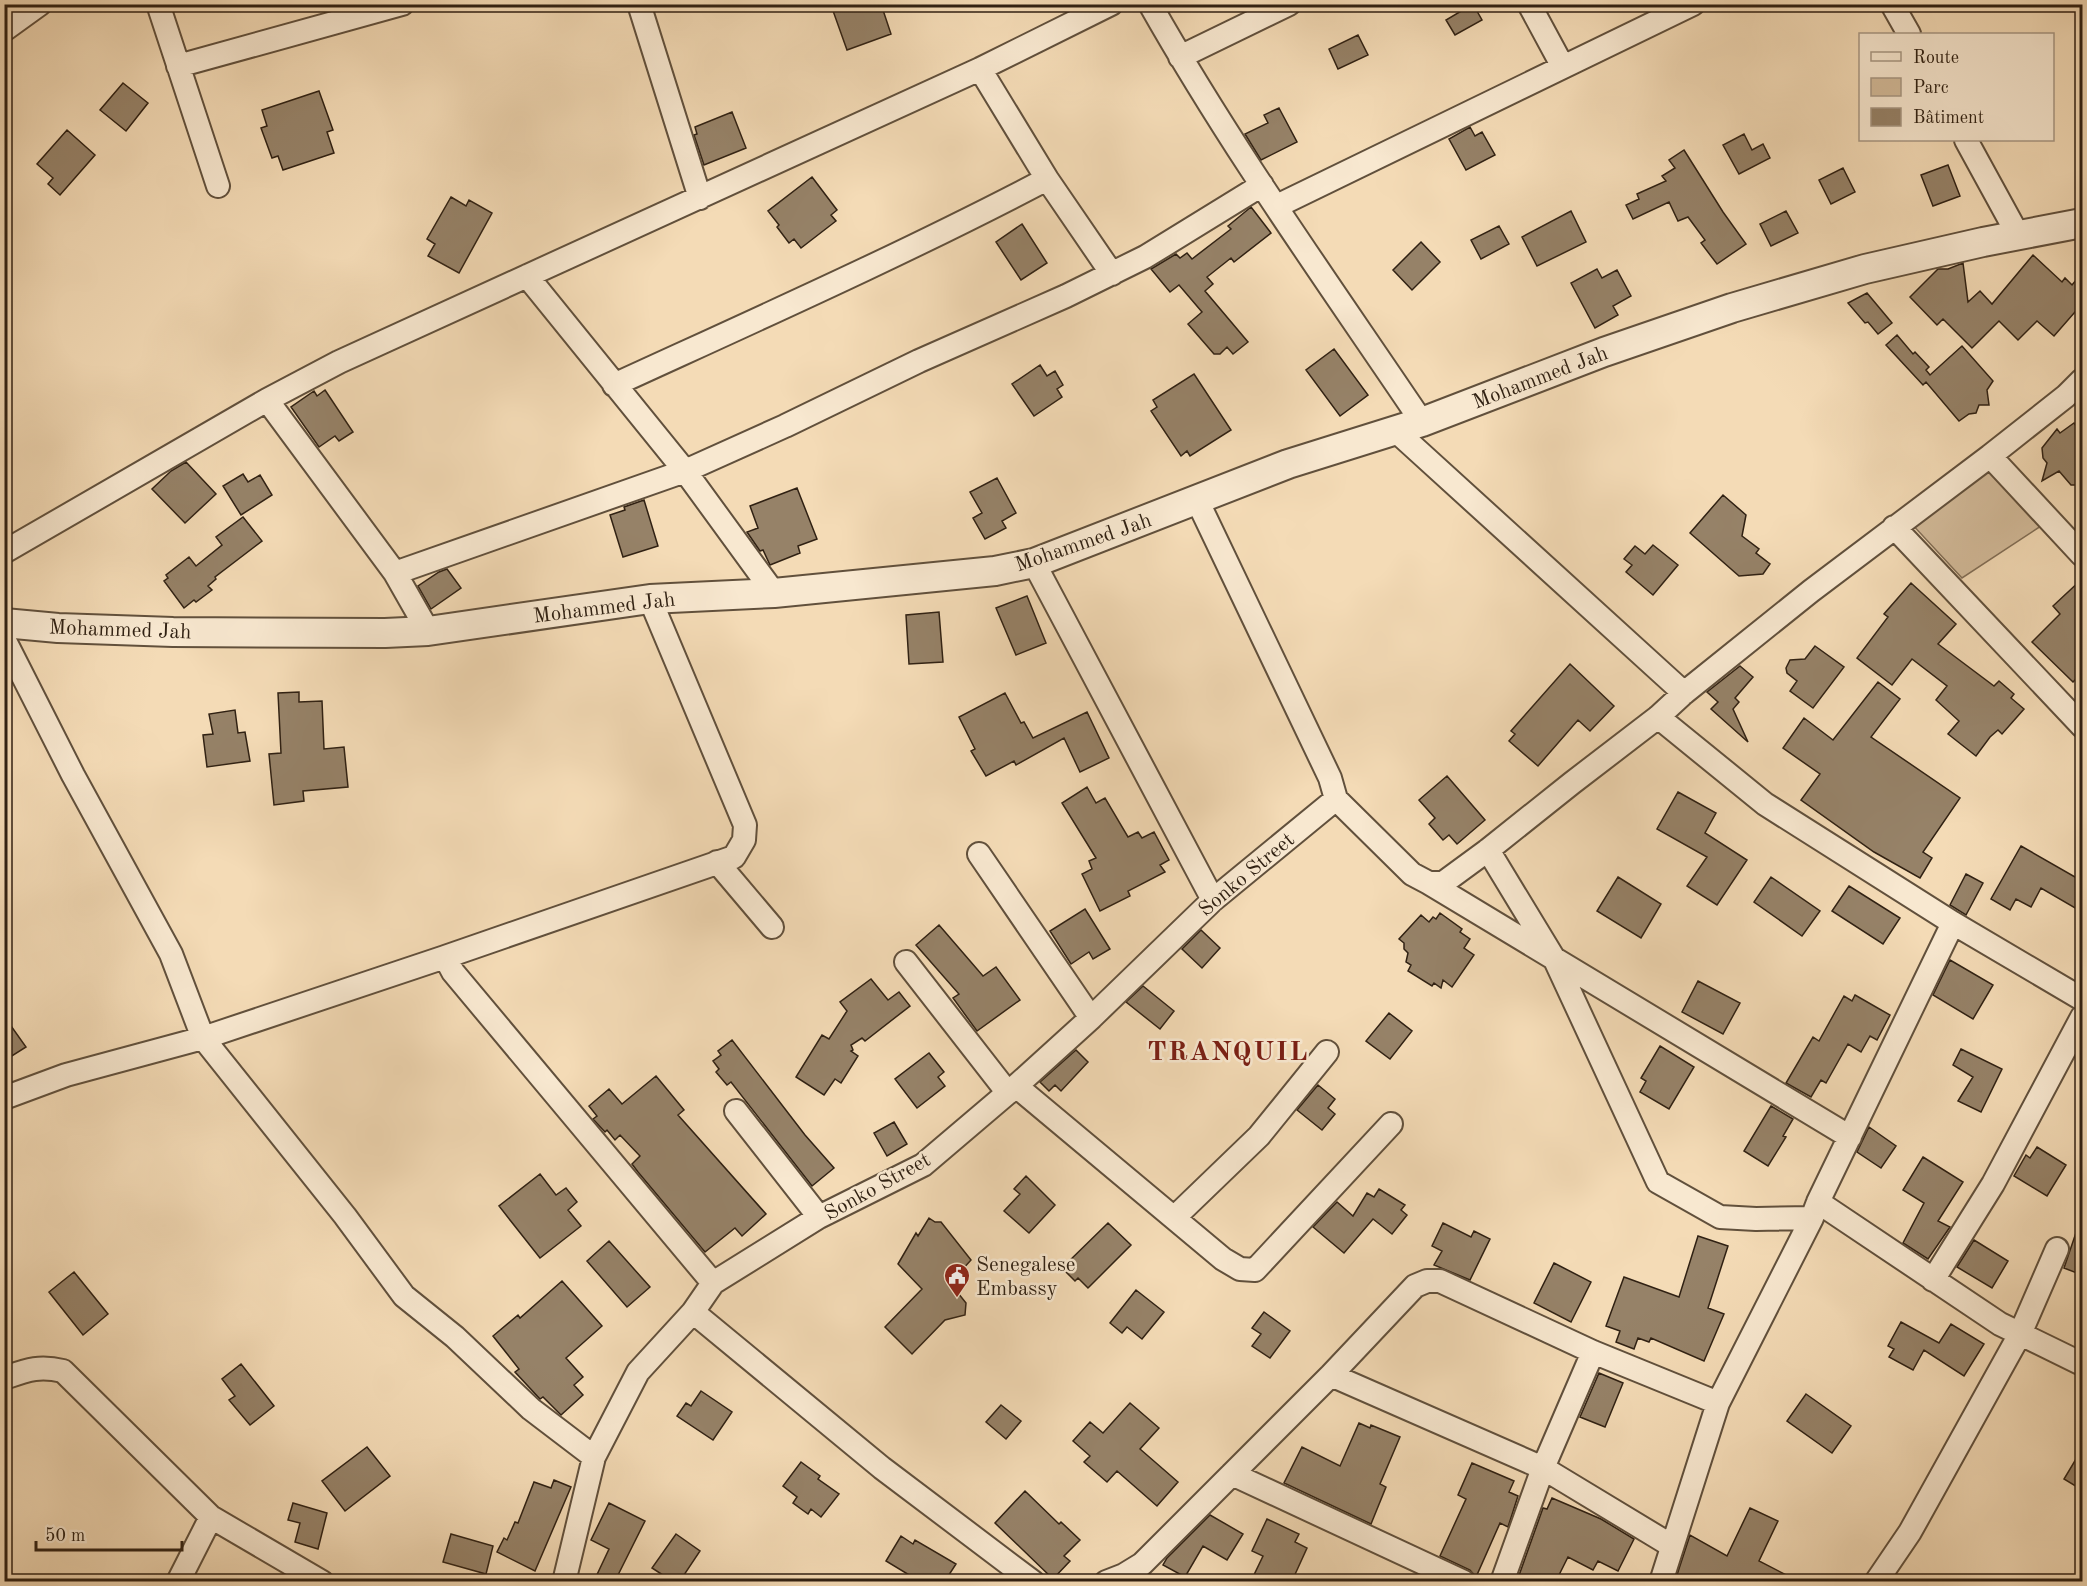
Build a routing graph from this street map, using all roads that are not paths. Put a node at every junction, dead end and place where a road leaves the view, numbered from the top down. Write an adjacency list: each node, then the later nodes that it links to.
1 (40, 4): 11 (street)
2 (158, 4): 14 (street)
3 (402, 4): 14 (street)
4 (639, 4): 21 (street)
5 (1111, 4): 16 (street)
6 (1150, 4): 13 (street)
7 (1289, 4): 13 (street)
8 (1529, 4): 15 (street)
9 (1693, 4): 15 (street)
10 (1892, 4): 12 (street)
11 (4, 30)
12 (1908, 33)
13 (1180, 57): 19 (street)
14 (178, 66): 20 (street)
15 (1563, 67): 22 (street)
16 (980, 69): 18 (street); 21 (street)
17 (1967, 141): 24 (street)
18 (1047, 179): 25 (street); 28 (street)
19 (1262, 185): 22 (street); 25 (street)
20 (218, 186)
21 (700, 198): 26 (street)
22 (1277, 206): 30 (street)
23 (2082, 223): 24 (street, Mohammed Jah)
24 (2018, 235): 30 (street, Mohammed Jah)
25 (1112, 273): 33 (street)
26 (527, 276): 28 (street); 29 (street)
27 (2082, 380): 32 (street)
28 (615, 385): 33 (street)
29 (267, 400): 36 (street); 39 (street)
30 (1422, 422): 31 (street, Mohammed Jah)
31 (1395, 430): 34 (street, Mohammed Jah); 45 (street)
32 (1990, 456): 35 (street); 37 (street)
33 (685, 471): 39 (street); 40 (street)
34 (1197, 500): 38 (street, Mohammed Jah); 48 (street)
35 (1894, 527): 45 (street); 47 (street)
36 (4, 552)
37 (2082, 555)
38 (1034, 563): 40 (street, Mohammed Jah); 53 (street)
39 (395, 573): 43 (street)
40 (774, 593): 41 (street, Mohammed Jah)
41 (650, 599): 43 (street, Mohammed Jah); 51 (street)
42 (4, 623): 43 (street, Mohammed Jah)
43 (428, 631)
44 (4, 639): 62 (street)
45 (1684, 693): 46 (street)
46 (1658, 717): 49 (street); 54 (street)
47 (2082, 726)
48 (1336, 799): 52 (street); 53 (street, Sonko Street)
49 (1488, 850): 52 (street); 57 (street)
50 (979, 854): 61 (street)
51 (717, 862): 55 (street); 56 (street)
52 (1429, 883): 57 (street)
53 (1213, 900): 61 (street, Sonko Street)
54 (1953, 923): 59 (street); 68 (street)
55 (772, 927)
56 (445, 957): 62 (street); 74 (street)
57 (1553, 958): 68 (street); 69 (street)
58 (906, 962): 64 (street)
59 (2082, 999)
60 (2082, 1017): 73 (street)
61 (1090, 1018): 64 (street, Sonko Street)
62 (203, 1038): 65 (street); 82 (street)
63 (1327, 1052): 71 (street)
64 (1012, 1090): 70 (street, Sonko Street); 71 (street)
65 (4, 1098)
66 (736, 1111): 70 (street)
67 (1391, 1124): 71 (street)
68 (1850, 1137): 69 (street)
69 (1815, 1210): 73 (street); 81 (street)
70 (819, 1217): 74 (street, Sonko Street)
71 (1175, 1218)
72 (2057, 1249): 76 (street)
73 (1933, 1280): 76 (street)
74 (713, 1283): 75 (street, Sonko Street)
75 (693, 1312): 82 (street, Sonko Street); 91 (street)
76 (2020, 1334): 78 (street); 95 (street)
77 (1593, 1352): 79 (street); 81 (street); 83 (street)
78 (2082, 1364)
79 (1331, 1375): 83 (street); 84 (street)
80 (4, 1378): 85 (street)
81 (1718, 1403): 86 (street)
82 (594, 1457): 90 (street, Sonko Street)
83 (1543, 1468): 86 (street); 93 (street)
84 (1232, 1474): 87 (street); 92 (street)
85 (212, 1517): 88 (street); 89 (street)
86 (1672, 1546): 94 (street)
87 (1122, 1579)
88 (178, 1581)
89 (322, 1581)
90 (564, 1581)
91 (1033, 1581)
92 (1464, 1581)
93 (1502, 1581)
94 (1661, 1581)
95 (1876, 1581)

